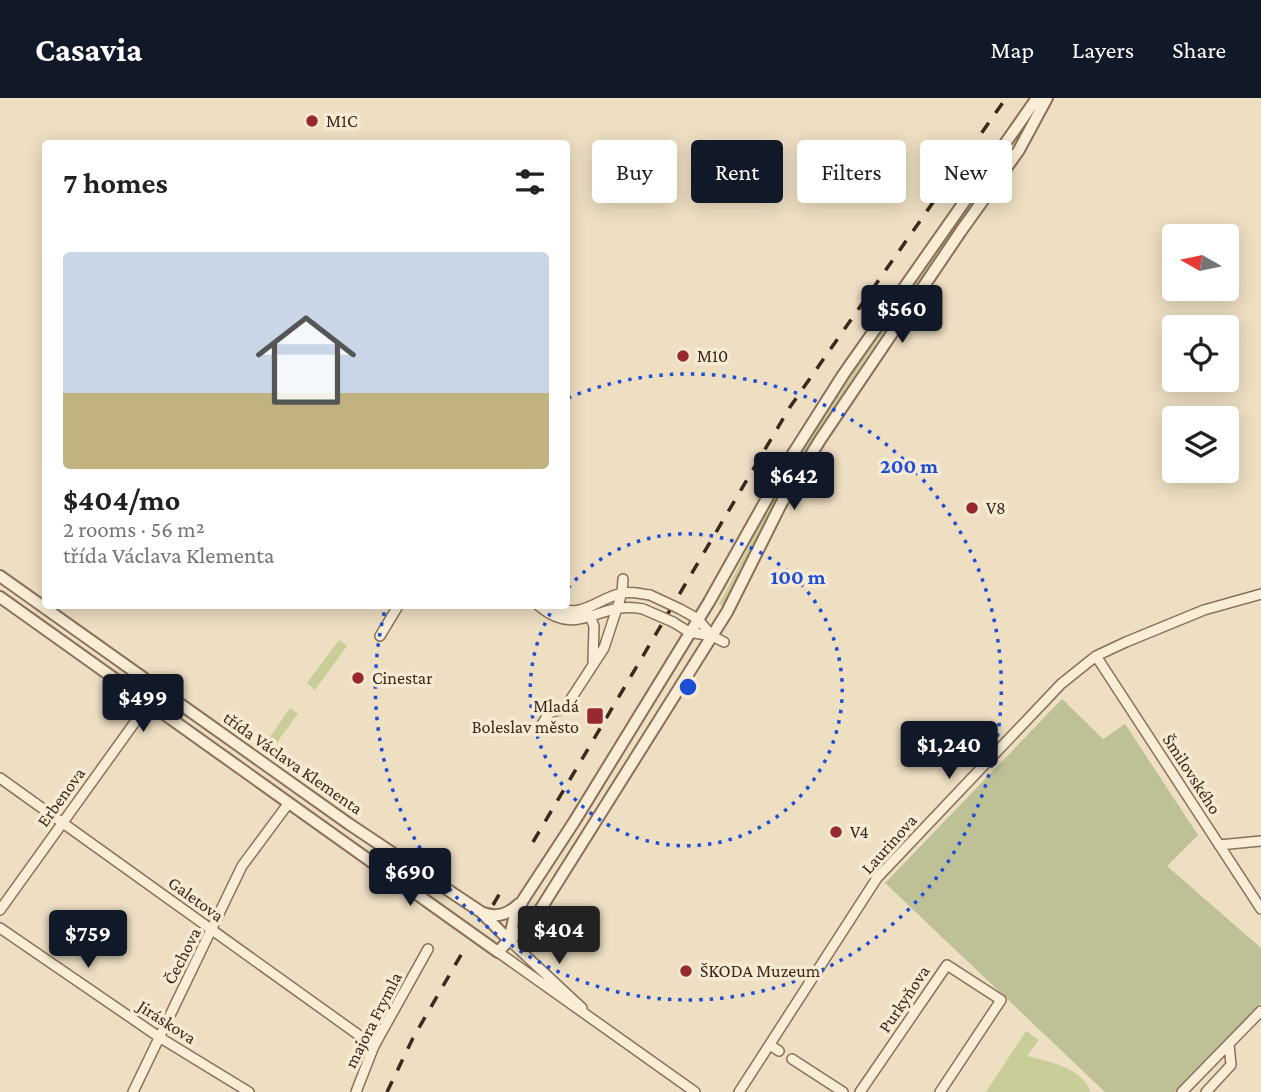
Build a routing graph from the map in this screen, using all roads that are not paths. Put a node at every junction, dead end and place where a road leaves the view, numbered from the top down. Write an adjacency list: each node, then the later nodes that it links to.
1 (1037, 98): 15 (street)
2 (1047, 98): 18 (street)
3 (0, 576): 8 (street, třída Václava Klementa)
4 (623, 579): 5 (street)
5 (622, 593): 9 (street); 14 (street); 15 (street, bridge)
6 (1261, 594): 20 (street, Laurinova)
7 (1, 599): 23 (street, třída Václava Klementa)
8 (42, 606)
9 (616, 607): 14 (street); 16 (street, bridge); 21 (street)
10 (46, 609): 22 (street, třída Václava Klementa)
11 (396, 609): 17 (street)
12 (543, 609): 14 (street)
13 (570, 609): 14 (street)
14 (589, 612): 21 (street)
15 (698, 619): 16 (street); 18 (street)
16 (689, 632): 18 (street); 30 (street)
17 (380, 636)
18 (712, 636): 19 (street); 36 (street)
19 (724, 642)
20 (1096, 656): 29 (street, Šmilovského); 43 (street, Laurinova)
21 (593, 663): 24 (street)
22 (158, 690): 23 (street, Erbenova); 33 (street, třída Václava Klementa)
23 (148, 703): 26 (street, třída Václava Klementa); 27 (street, Erbenova)
24 (541, 726)
25 (0, 778): 27 (street, Galetova)
26 (288, 804): 35 (street, Čechova); 38 (street, třída Václava Klementa)
27 (62, 822): 32 (street, Erbenova); 35 (street, Galetova)
28 (1261, 841): 29 (street)
29 (1219, 845): 31 (street, Šmilovského)
30 (523, 900): 33 (street); 36 (street)
31 (1261, 909)
32 (0, 910)
33 (481, 912): 36 (street, třída Václava Klementa)
34 (0, 928): 41 (street, Jiráskova)
35 (212, 930): 41 (street, Čechova); 44 (street, Galetova)
36 (509, 940): 38 (street); 40 (street, třída Václava Klementa)
37 (428, 949): 44 (street, majora Frymla)
38 (498, 952): 40 (street, třída Václava Klementa)
39 (1261, 1011): 42 (street)
40 (588, 1015): 50 (street, třída Václava Klementa)
41 (159, 1037): 47 (street, Čechova); 48 (street, Jiráskova)
42 (1229, 1044): 55 (street); 56 (street)
43 (770, 1045): 45 (street); 51 (street, Laurinova)
44 (374, 1046): 49 (street, majora Frymla)
45 (779, 1051)
46 (792, 1059): 52 (street)
47 (133, 1092)
48 (249, 1092)
49 (356, 1092)
50 (695, 1092)
51 (739, 1092)
52 (843, 1092)
53 (860, 1092): 54 (street, Purkyňova)
54 (940, 1092)
55 (1182, 1092)
56 (1206, 1092)

